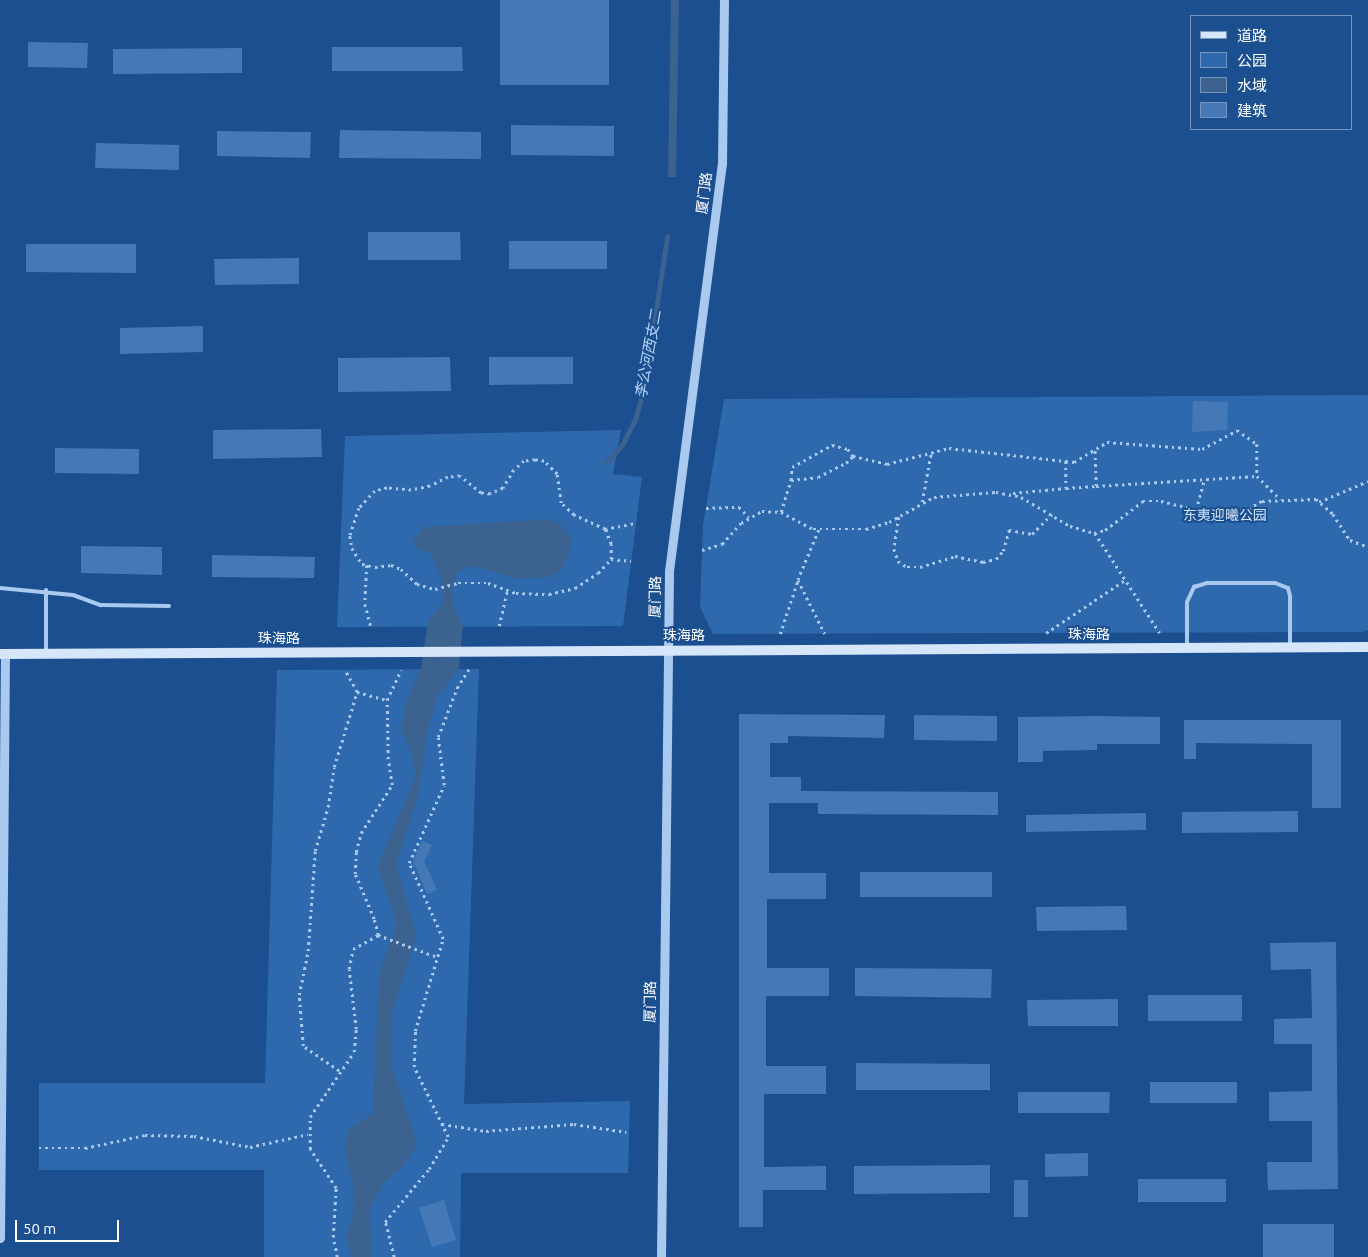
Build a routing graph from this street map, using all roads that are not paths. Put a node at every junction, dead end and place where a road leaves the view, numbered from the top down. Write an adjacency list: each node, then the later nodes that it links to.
1 (724, 0): 8 (street, 厦门路)
2 (0, 588): 3 (lane)
3 (46, 590): 4 (lane); 9 (lane)
4 (169, 606)
5 (1290, 647): 6 (main road, 珠海路); 7 (main road, 珠海路); 7 (lane)
6 (1368, 647)
7 (1187, 648): 8 (main road, 珠海路)
8 (668, 649): 9 (main road, 珠海路); 14 (street, 厦门路)
9 (46, 653): 10 (main road, 珠海路)
10 (2, 654): 11 (street)
11 (1, 858): 12 (street)
12 (1, 891): 13 (street)
13 (0, 1238)
14 (661, 1257)

